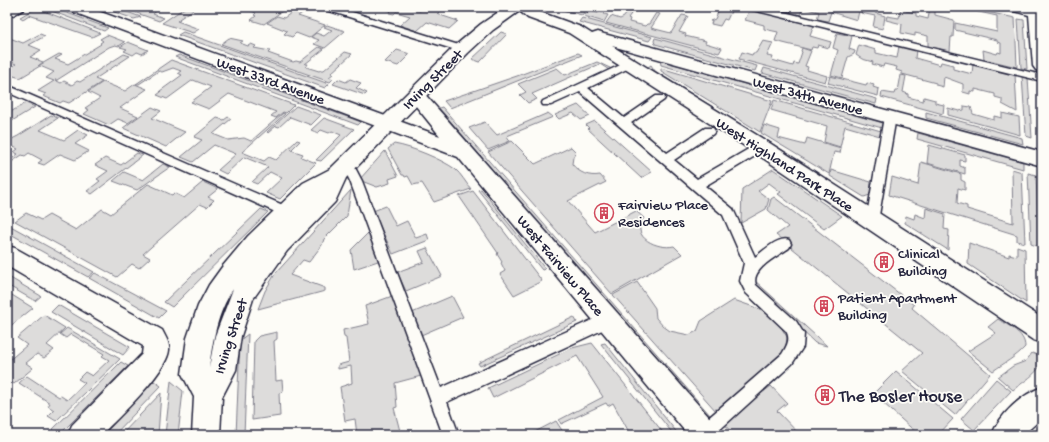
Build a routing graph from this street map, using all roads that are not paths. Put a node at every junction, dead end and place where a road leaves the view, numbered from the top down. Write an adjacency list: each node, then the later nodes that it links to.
1 (18, 7): 9 (street)
2 (73, 7): 21 (street, West 33rd Avenue)
3 (326, 7): 11 (lane)
4 (516, 7): 11 (street, Irving Street)
5 (523, 7): 10 (street, West Highland Park Place)
6 (752, 7): 14 (lane)
7 (1015, 7): 8 (street)
8 (1038, 11): 13 (street)
9 (7, 13)
10 (575, 30): 12 (street, West Highland Park Place); 20 (street, West 34th Avenue)
11 (462, 49): 17 (street, Irving Street)
12 (629, 64): 15 (lane); 24 (street, West Highland Park Place)
13 (1042, 66)
14 (1042, 78)
15 (581, 87): 19 (lane); 22 (lane)
16 (7, 88): 30 (lane)
17 (416, 95): 21 (street, Irving Street); 25 (street, West Fairview Place)
18 (660, 98): 22 (lane)
19 (547, 103)
20 (890, 117): 27 (street, West 34th Avenue); 31 (lane)
21 (388, 123): 25 (street, West 33rd Avenue); 28 (street, Irving Street)
22 (624, 123): 26 (lane)
23 (709, 131): 26 (lane)
24 (761, 148): 29 (lane); 31 (street, West Highland Park Place)
25 (468, 154): 35 (street, West Fairview Place)
26 (667, 159): 29 (lane)
27 (1042, 159)
28 (342, 169): 30 (street, Irving Street); 37 (street, Irving Street); 38 (lane)
29 (697, 185): 34 (lane)
30 (287, 212): 37 (street, Irving Street)
31 (872, 221): 36 (street, West Highland Park Place)
32 (784, 244): 34 (lane)
33 (7, 255): 41 (street)
34 (752, 267): 40 (lane)
35 (608, 320): 38 (lane); 40 (street, West Fairview Place)
36 (1042, 332)
37 (208, 394): 42 (street)
38 (437, 398): 43 (lane)
39 (1042, 400): 44 (street)
40 (705, 434)
41 (82, 435)
42 (206, 435)
43 (451, 435)
44 (1006, 435)

